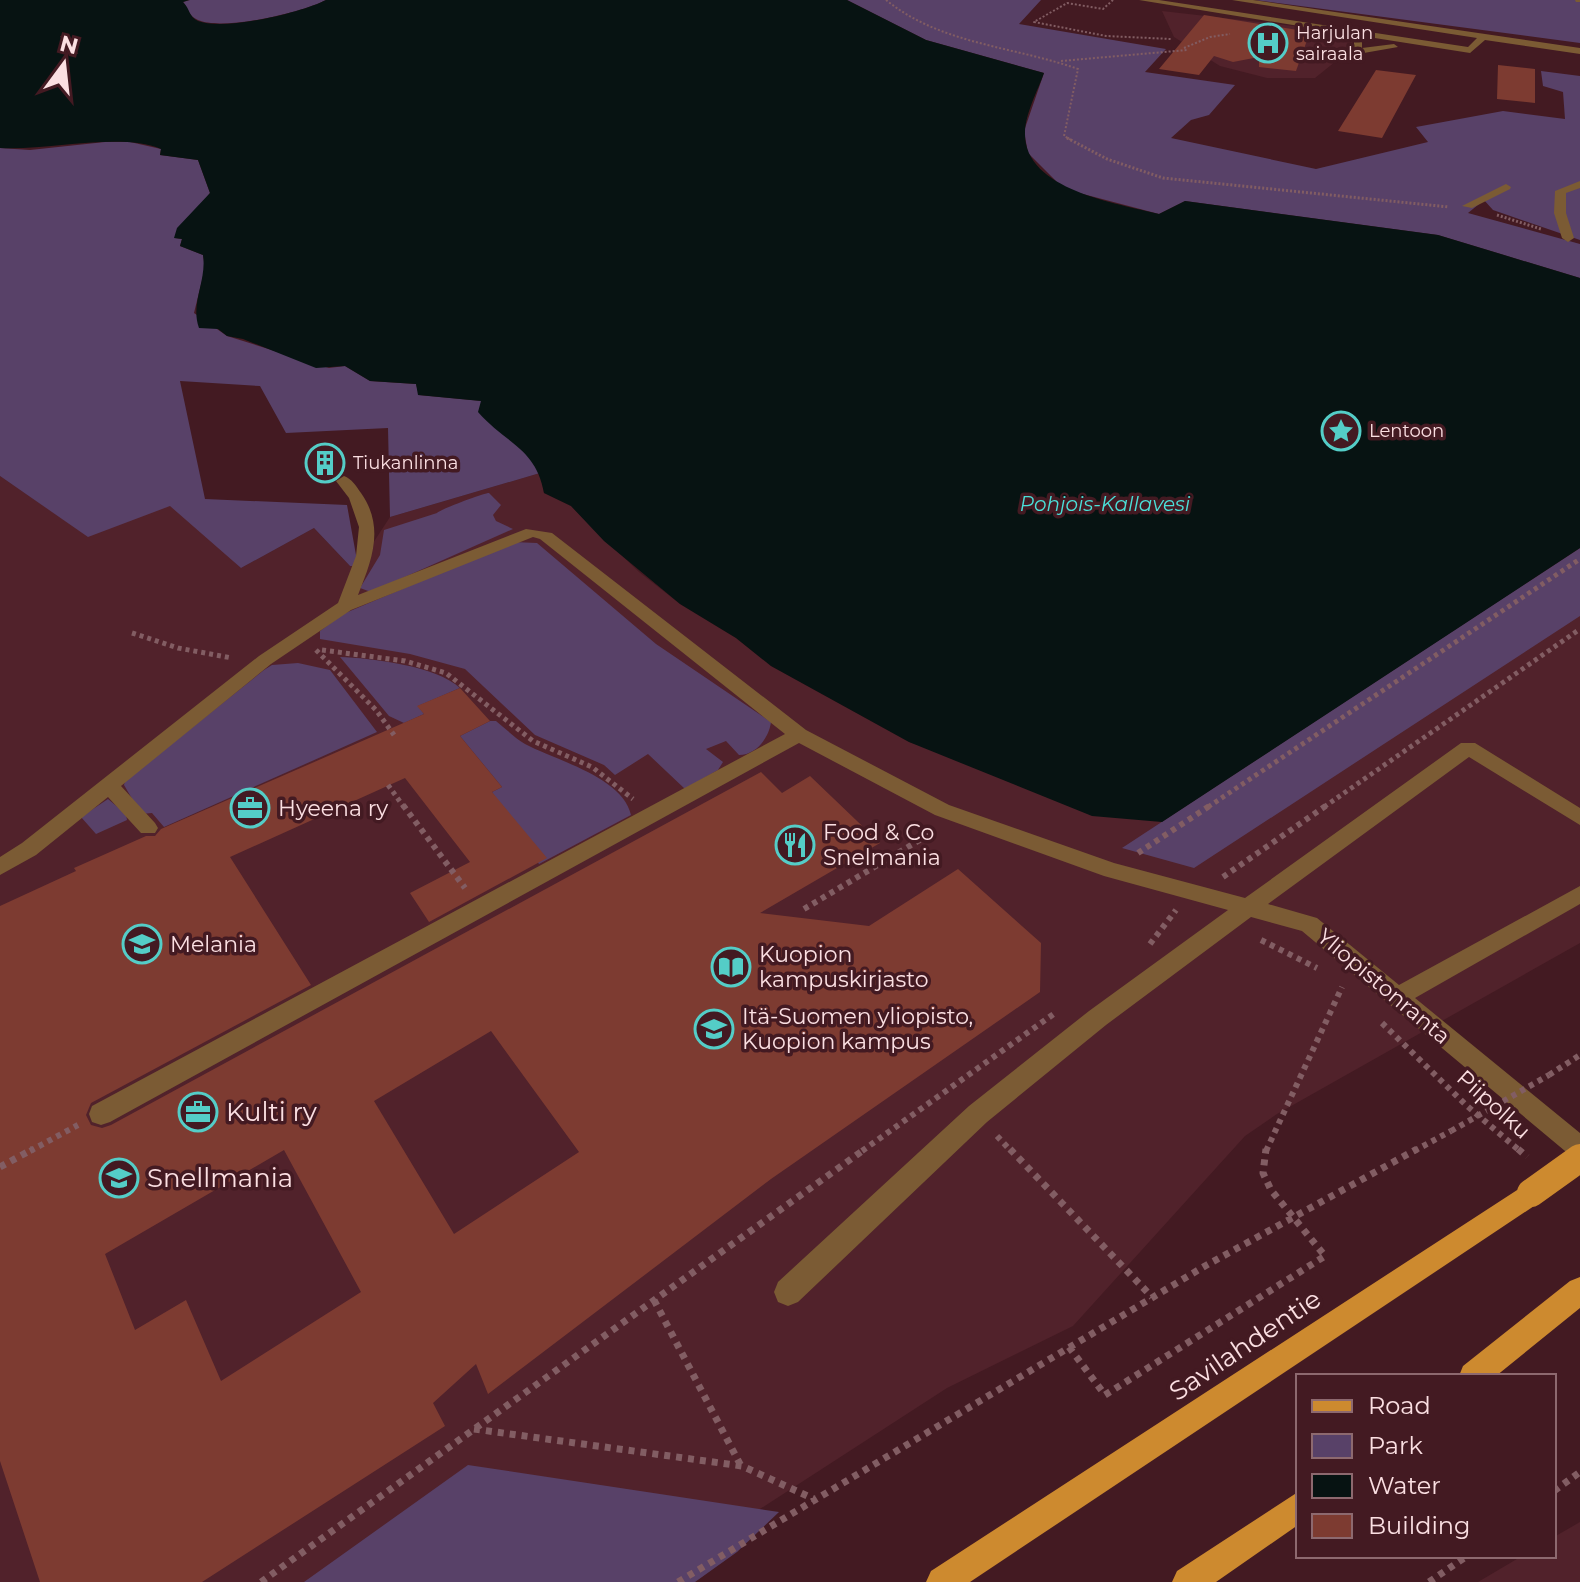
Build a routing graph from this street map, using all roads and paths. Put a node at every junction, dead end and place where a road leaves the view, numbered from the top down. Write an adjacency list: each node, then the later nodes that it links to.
1 (886, 0): 11 (path)
2 (1113, 0): 8 (path)
3 (1143, 0): 6 (street)
4 (1236, 0): 7 (street)
5 (1230, 34): 11 (path)
6 (1358, 34): 9 (street); 9 (street)
7 (1483, 37): 9 (street); 10 (street)
8 (1171, 39)
9 (1422, 44)
10 (1580, 51)
11 (1060, 61): 14 (path)
12 (1580, 184): 16 (street)
13 (1506, 187): 14 (street)
14 (1468, 206)
15 (1503, 206): 16 (path)
16 (1568, 238)
17 (344, 481): 19 (street)
18 (1580, 559): 33 (path)
19 (345, 606): 21 (street); 25 (street, Yliopistonranta)
20 (132, 633): 23 (path)
21 (285, 647): 22 (path); 23 (street)
22 (316, 649): 24 (path); 28 (path)
23 (262, 663): 26 (street)
24 (394, 735)
25 (799, 735): 28 (street); 33 (street, Yliopistonranta)
26 (109, 785): 31 (street); 32 (street)
27 (388, 785): 35 (path)
28 (648, 816): 35 (street)
29 (1580, 818): 36 (street)
30 (943, 826): 37 (path)
31 (148, 828)
32 (0, 867)
33 (1111, 870): 36 (street, Yliopistonranta)
34 (1580, 894): 43 (street)
35 (480, 908): 46 (street)
36 (1251, 908): 38 (street); 43 (street, Yliopistonranta)
37 (804, 909)
38 (1229, 923): 39 (path); 47 (street)
39 (1321, 970)
40 (1332, 978): 41 (path)
41 (1343, 986): 42 (path); 53 (path)
42 (1353, 996)
43 (1396, 998): 49 (street, Yliopistonranta)
44 (1373, 1015): 51 (path, Piipolku)
45 (1580, 1055): 53 (path, bridge)
46 (101, 1114): 52 (path)
47 (976, 1115): 55 (street); 56 (path)
48 (884, 1132): 57 (path)
49 (1580, 1148)
50 (1580, 1158): 69 (main road, Savilahdentie, bridge)
51 (1535, 1163)
52 (0, 1167)
53 (1296, 1220): 56 (path); 58 (path)
54 (1580, 1291): 59 (main road)
55 (788, 1292)
56 (1152, 1297): 58 (path)
57 (654, 1300): 60 (path); 61 (path)
58 (1069, 1347): 64 (path)
59 (1476, 1374)
60 (472, 1428): 61 (path); 67 (path)
61 (742, 1466): 64 (path)
62 (1580, 1472): 63 (path)
63 (1556, 1490)
64 (815, 1499): 68 (path)
65 (1296, 1508): 70 (main road)
66 (1464, 1558): 71 (path)
67 (261, 1582)
68 (678, 1582)
69 (942, 1582)
70 (1188, 1582)
71 (1429, 1582)

